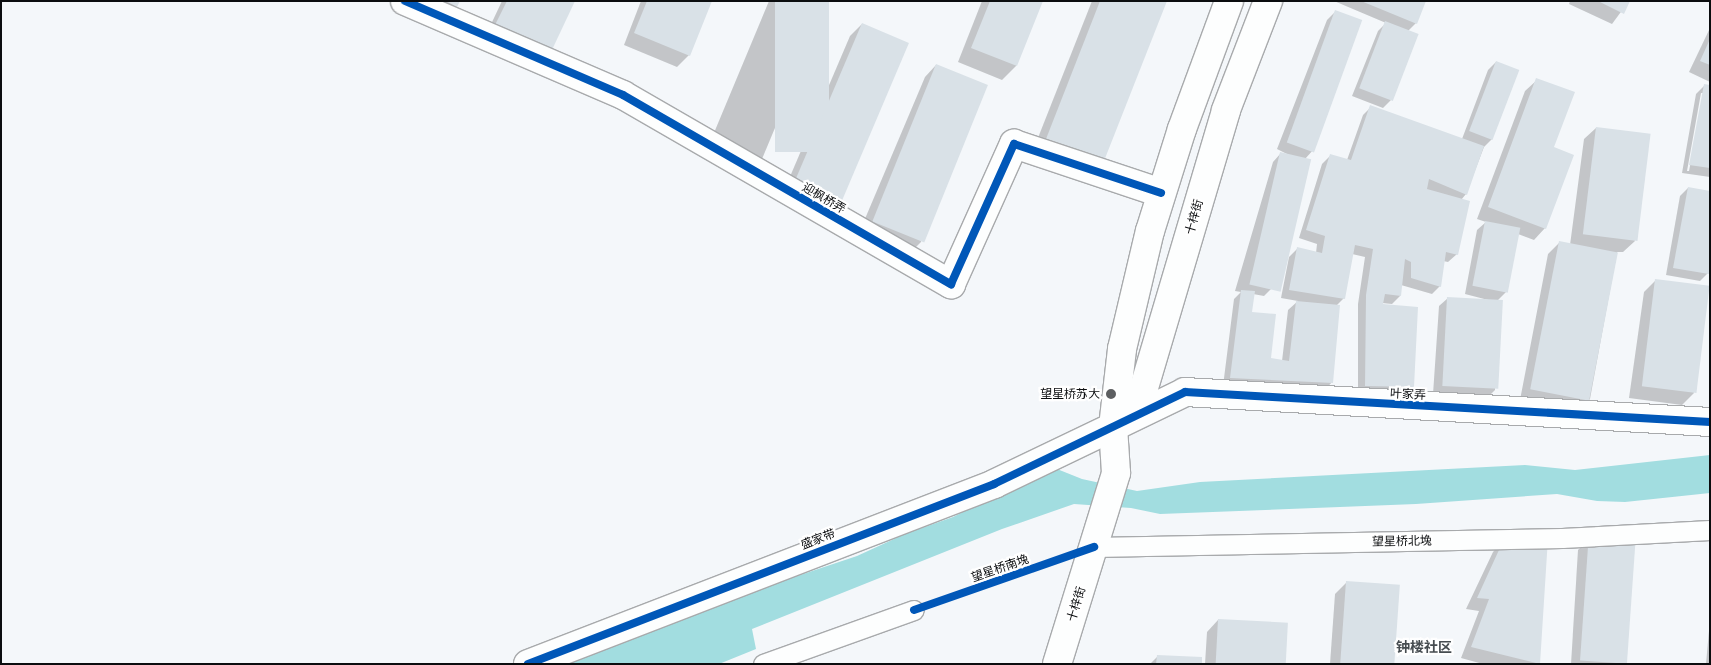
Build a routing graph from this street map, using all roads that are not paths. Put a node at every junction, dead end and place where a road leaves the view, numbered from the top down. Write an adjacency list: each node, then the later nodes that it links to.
1 (405, 1): 4 (street, 迎枫桥弄)
2 (1229, 1): 4 (street, 十梓街)
3 (1268, 1): 6 (street, 十梓街)
4 (1161, 194): 6 (street, 十梓街)
5 (1710, 422): 6 (street, 叶家弄)
6 (1113, 427): 8 (street, 十梓街); 10 (street, 盛家带)
7 (1710, 530): 8 (lane, 望星桥北堍)
8 (1094, 547): 12 (street, 十梓街)
9 (914, 610): 11 (lane)
10 (528, 664)
11 (763, 664)
12 (1057, 664)

